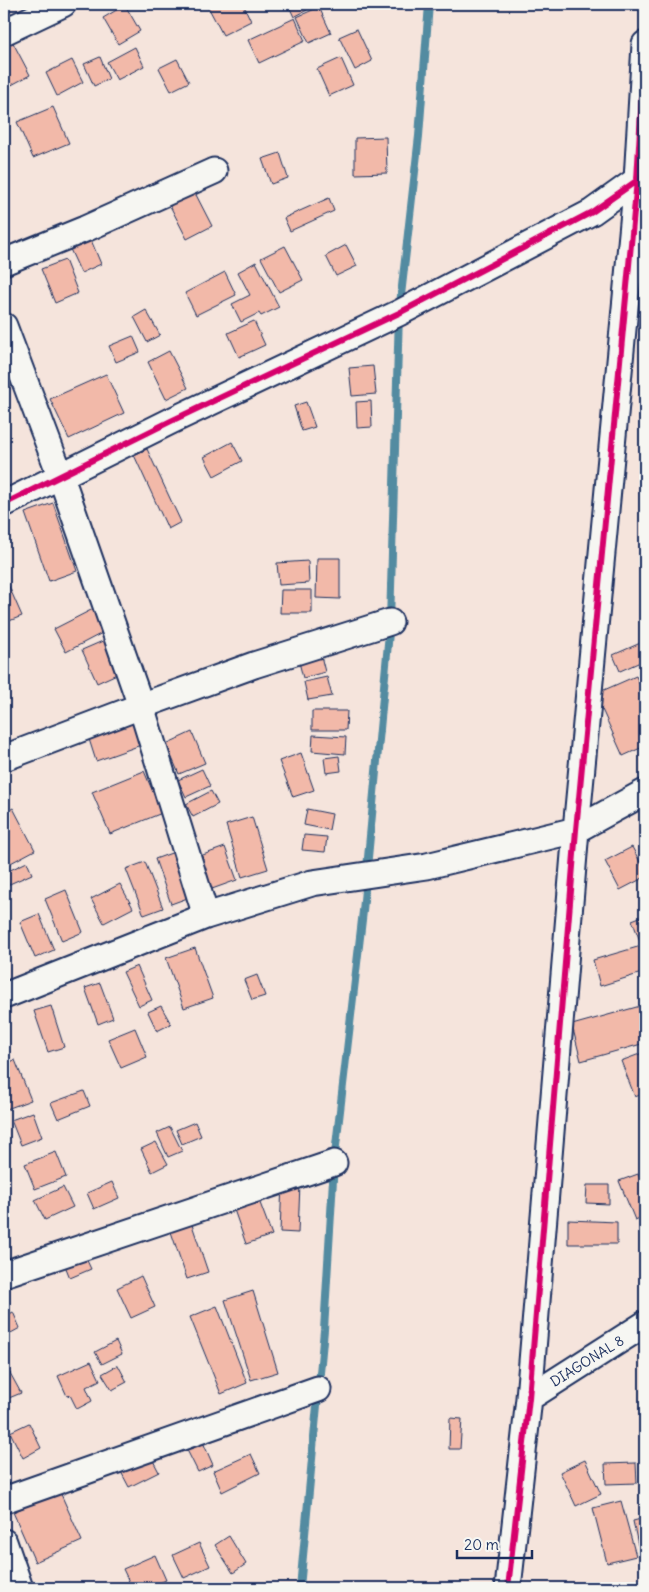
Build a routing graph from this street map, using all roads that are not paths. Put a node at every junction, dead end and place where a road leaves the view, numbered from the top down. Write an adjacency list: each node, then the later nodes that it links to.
1 (63, 4): 2 (street)
2 (4, 32)
3 (645, 44): 5 (street)
4 (214, 170): 6 (street)
5 (641, 177): 8 (street); 14 (street)
6 (4, 262)
7 (4, 326): 8 (street)
8 (61, 477): 9 (street); 11 (street)
9 (4, 504)
10 (390, 622): 11 (street)
11 (140, 706): 12 (street); 15 (street)
12 (4, 758)
13 (645, 792): 14 (street)
14 (576, 830): 15 (street); 21 (street)
15 (206, 916): 16 (street)
16 (4, 996)
17 (334, 1163): 18 (street)
18 (4, 1274)
19 (645, 1324): 21 (street, DIAGONAL 8)
20 (318, 1389): 22 (street)
21 (529, 1398): 25 (street)
22 (4, 1500)
23 (4, 1542): 24 (street)
24 (20, 1588)
25 (508, 1588)

